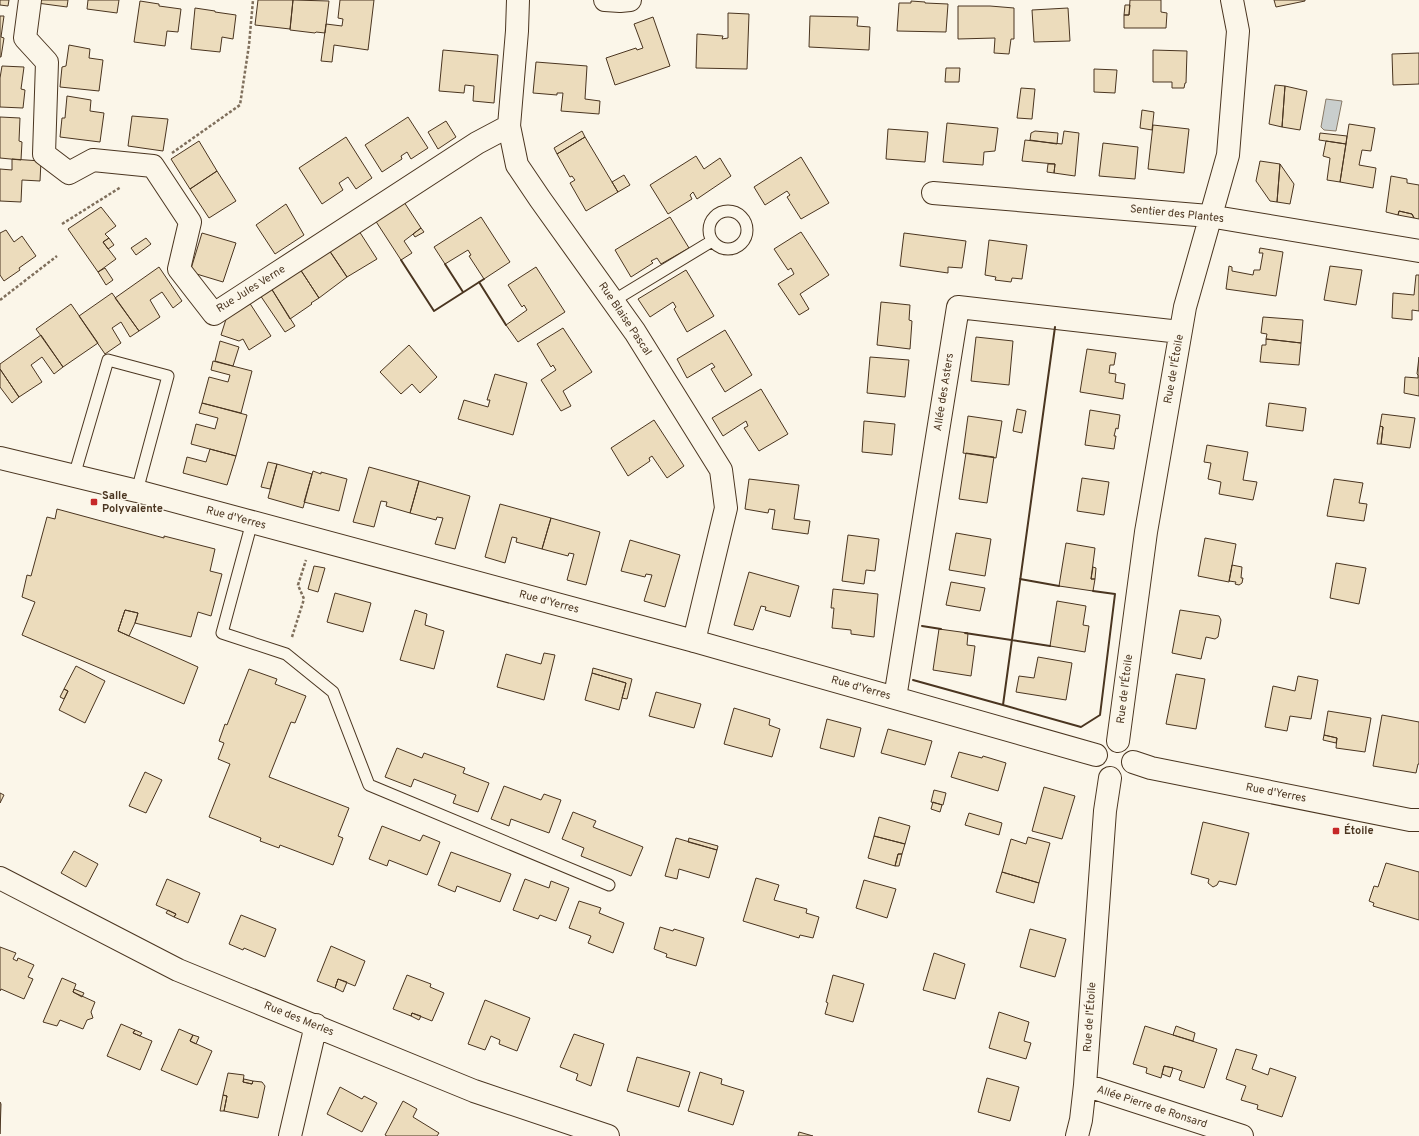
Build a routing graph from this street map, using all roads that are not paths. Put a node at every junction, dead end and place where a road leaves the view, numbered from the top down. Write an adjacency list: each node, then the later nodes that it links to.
1 (30, 0): 6 (street, Rue Jules Verne)
2 (518, 0): 6 (street, Rue Blaise Pascal)
3 (605, 0): 4 (street)
4 (630, 0)
5 (1232, 0): 8 (street, Rue de l'Étoile)
6 (509, 126): 11 (street, Rue Blaise Pascal)
7 (933, 193): 8 (street, Sentier des Plantes)
8 (1210, 216): 10 (street, Sentier des Plantes); 12 (street, Rue de l'Étoile)
9 (712, 241): 11 (lane)
10 (1419, 251)
11 (613, 301): 17 (street, Rue Blaise Pascal)
12 (1180, 332): 18 (street, Allée des Asters); 19 (street, Rue de l'Étoile)
13 (0, 458): 14 (street, Rue d'Yerres)
14 (74, 476): 15 (street, Rue d'Yerres); 15 (lane)
15 (138, 491): 16 (street, Rue d'Yerres)
16 (252, 522): 17 (street, Rue d'Yerres); 25 (lane)
17 (694, 641): 18 (street, Rue d'Yerres)
18 (895, 698): 20 (street, Rue d'Yerres)
19 (1118, 741): 20 (street); 21 (street)
20 (1096, 755): 22 (street)
21 (1133, 762): 22 (street); 23 (street, Rue d'Yerres)
22 (1110, 778): 27 (street, Rue de l'Étoile)
23 (1419, 820)
24 (0, 878): 26 (street, Rue des Merles)
25 (610, 885)
26 (316, 1026): 28 (street); 29 (street, Rue des Merles)
27 (1085, 1085): 30 (street, Rue de l'Étoile); 31 (street, Allée Pierre de Ronsard)
28 (290, 1136)
29 (608, 1136)
30 (1077, 1136)
31 (1242, 1136)

